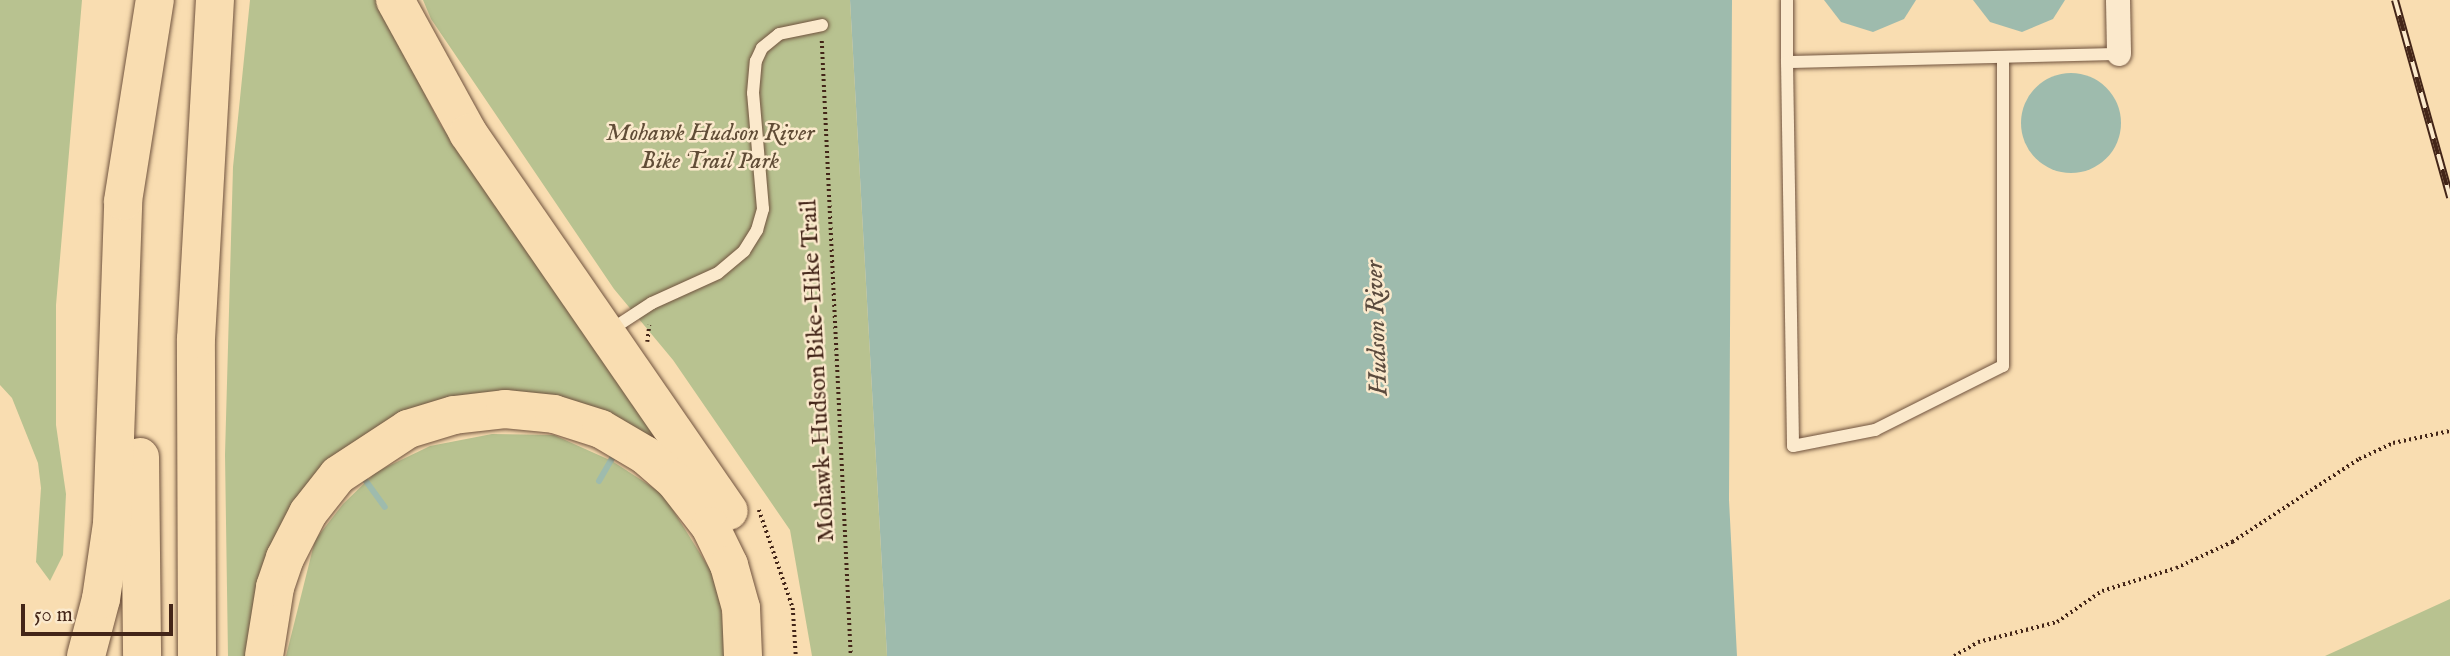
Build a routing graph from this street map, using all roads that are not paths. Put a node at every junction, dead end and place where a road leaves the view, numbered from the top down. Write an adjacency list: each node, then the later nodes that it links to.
1 (158, 0): 11 (highway); 12 (highway)
2 (215, 0): 13 (highway)
3 (395, 0): 10 (highway)
4 (1787, 0): 9 (lane)
5 (2118, 0): 7 (street)
6 (822, 25): 10 (lane)
7 (2119, 54): 8 (lane)
8 (2003, 57): 9 (lane); 9 (lane)
9 (1787, 62)
10 (606, 333): 16 (highway)
11 (86, 656)
12 (142, 656)
13 (197, 656)
14 (264, 656): 15 (highway)
15 (744, 656)
16 (769, 656)

